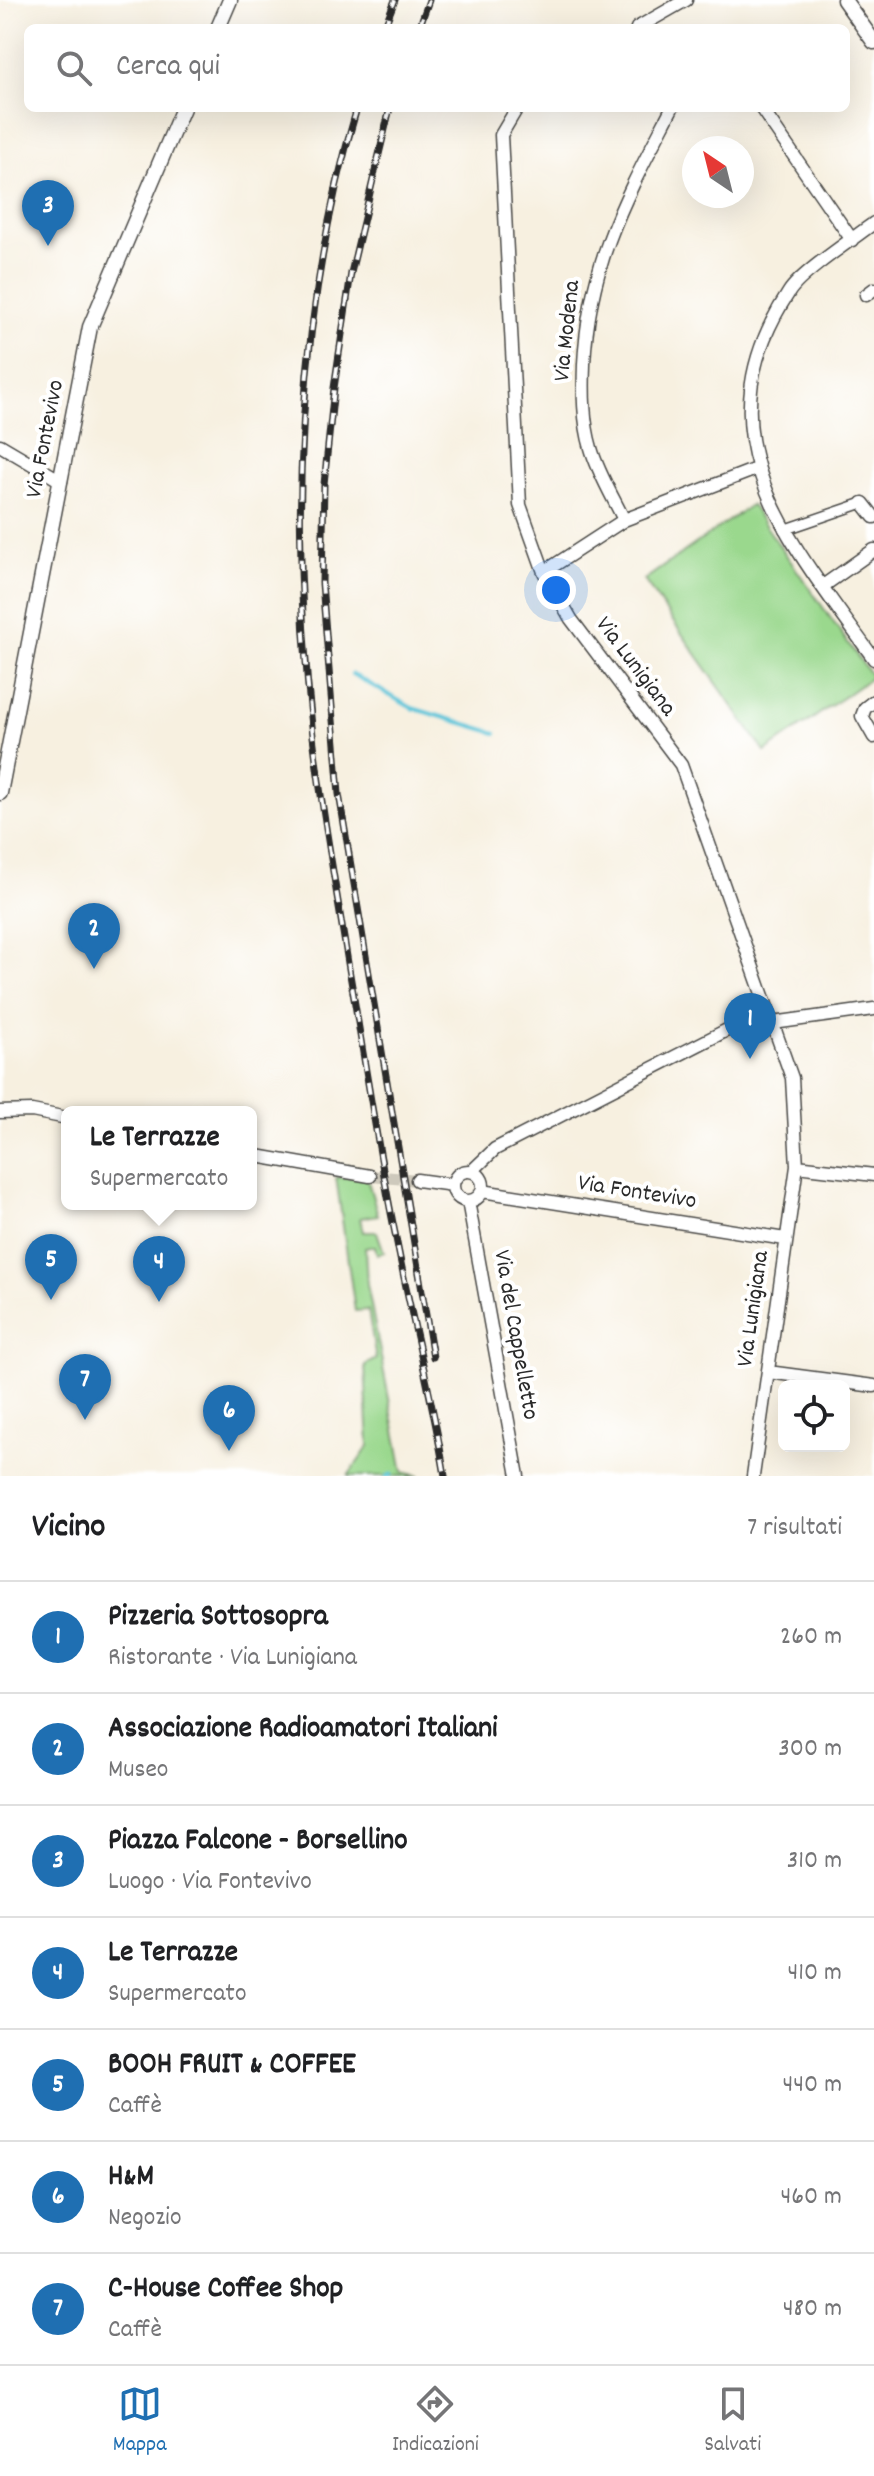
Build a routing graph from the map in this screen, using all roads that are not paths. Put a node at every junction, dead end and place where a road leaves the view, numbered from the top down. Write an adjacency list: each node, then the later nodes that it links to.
1 (230, 0): 4 (street)
2 (686, 0): 5 (street)
3 (844, 0): 6 (street)
4 (220, 24)
5 (644, 24)
6 (874, 42)
7 (181, 112): 15 (street, Via Fontevivo)
8 (515, 112): 21 (street, Via Lunigiana)
9 (670, 112): 18 (street, Via Modena)
10 (764, 112): 12 (street)
11 (874, 223): 12 (street)
12 (852, 240): 14 (street)
13 (0, 445): 15 (street)
14 (756, 469): 18 (street); 19 (street)
15 (61, 481): 26 (street, Via Fontevivo)
16 (863, 503): 17 (street); 19 (street)
17 (874, 517)
18 (624, 520): 21 (street)
19 (784, 530): 22 (street)
20 (874, 550): 22 (street)
21 (544, 572): 27 (street, Via Lunigiana)
22 (823, 586): 23 (street)
23 (874, 659)
24 (874, 701): 25 (street)
25 (874, 737)
26 (0, 793)
27 (768, 1009): 29 (street, Via Lunigiana); 36 (street)
28 (874, 1009): 29 (street)
29 (773, 1023): 35 (street, Via Lunigiana)
30 (0, 1102): 31 (street)
31 (32, 1111): 32 (street); 33 (street)
32 (0, 1112)
33 (61, 1117)
34 (257, 1156): 38 (street)
35 (797, 1166): 37 (street); 43 (street, Via Lunigiana)
36 (472, 1171): 40 (street); 41 (street)
37 (874, 1175)
38 (370, 1176)
39 (417, 1180): 40 (street)
40 (453, 1185): 42 (street)
41 (482, 1191): 42 (street); 43 (street, Via Fontevivo)
42 (468, 1201): 46 (street, Via del Cappelletto)
43 (785, 1239): 44 (street, Via Lunigiana)
44 (768, 1372): 45 (street); 47 (street, Via Lunigiana)
45 (874, 1386)
46 (518, 1476)
47 (753, 1476)

